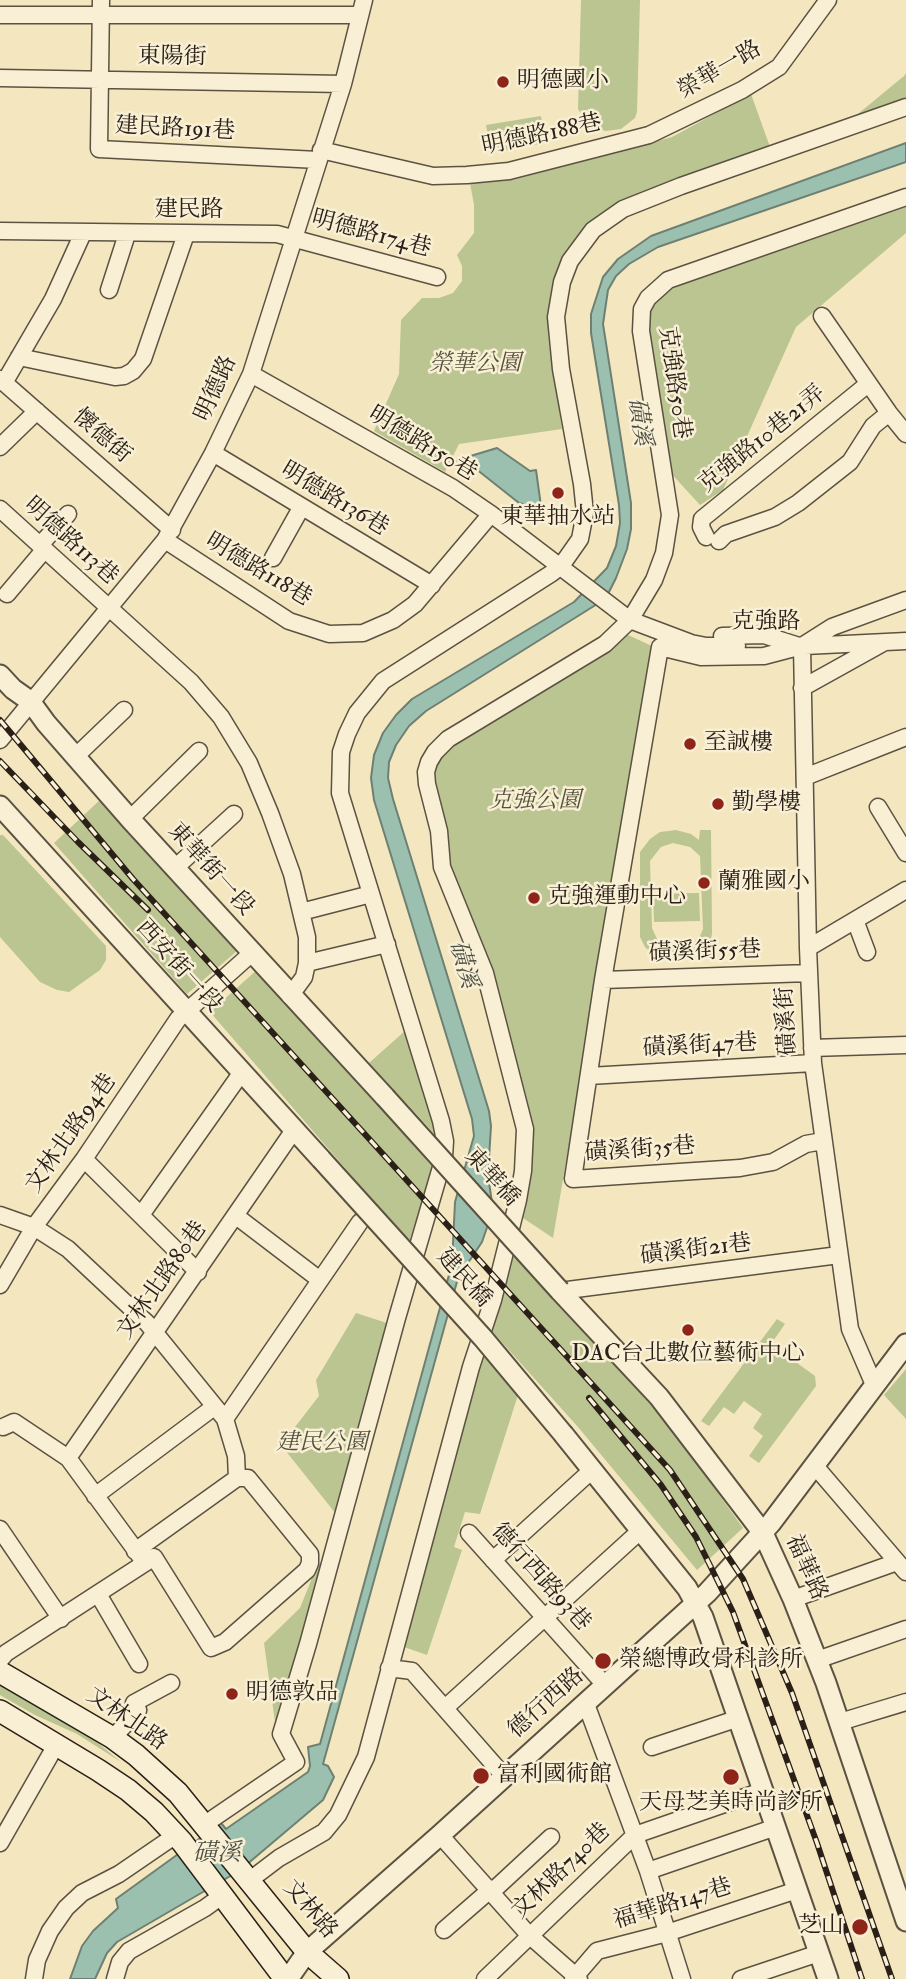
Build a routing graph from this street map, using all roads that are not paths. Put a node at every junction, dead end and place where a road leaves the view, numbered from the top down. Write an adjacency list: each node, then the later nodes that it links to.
1 (828, 0): 9 (street, 榮華一路)
2 (101, 8): 3 (street); 4 (street); 6 (street)
3 (362, 8): 7 (street, 明德路)
4 (0, 15)
5 (0, 78): 6 (street, 東陽街)
6 (101, 80): 7 (street, 東陽街); 10 (street, 建民路191巷)
7 (343, 84): 10 (street, 明德路)
8 (906, 107): 36 (street)
9 (649, 135): 10 (street, 明德路188巷)
10 (320, 155): 16 (street, 明德路)
11 (906, 197): 41 (street, 克強路50巷)
12 (0, 231): 13 (street, 建民路)
13 (83, 233): 14 (street, 建民路); 20 (street)
14 (127, 234): 15 (street, 建民路); 18 (street)
15 (186, 234): 16 (street, 建民路); 20 (street)
16 (294, 238): 17 (street, 明德路174巷); 21 (street, 明德路)
17 (437, 277)
18 (109, 290)
19 (822, 316): 23 (street)
20 (19, 357): 22 (street)
21 (251, 374): 28 (street, 明德路); 31 (street, 明德路150巷)
22 (2, 381): 24 (street, 懷德街)
23 (869, 384): 25 (street); 25 (street, 克強路10巷21弄)
24 (37, 411): 27 (street); 33 (street, 懷德街)
25 (889, 413): 26 (street)
26 (906, 434)
27 (0, 447)
28 (213, 453): 29 (street, 明德路136巷); 33 (street, 明德路)
29 (302, 508): 35 (street); 37 (street, 明德路136巷)
30 (68, 514): 34 (street)
31 (491, 514): 36 (street, 明德路150巷); 37 (street, 明德路118巷)
32 (2, 515): 34 (street, 明德路113巷)
33 (168, 535): 37 (street, 明德路118巷); 40 (street, 明德路)
34 (43, 547): 38 (street); 40 (street, 明德路113巷)
35 (273, 558)
36 (561, 566): 41 (street, 克強路); 62 (street)
37 (432, 585)
38 (7, 594)
39 (906, 600): 45 (street)
40 (109, 608): 48 (street, 明德路); 63 (street, 明德路113巷)
41 (630, 620): 45 (street, 克強路); 119 (street, 克強路50巷)
42 (659, 623): 45 (street)
43 (906, 641): 44 (street, 克強路)
44 (886, 642): 45 (street, 克強路); 47 (street)
45 (802, 646): 47 (street, 磺溪街); 71 (street, 磺溪街35巷)
46 (0, 675): 48 (street, 東華街一段)
47 (802, 688): 54 (street, 磺溪街)
48 (30, 701): 51 (street, 明德路); 53 (street, 東華街一段)
49 (124, 710): 53 (street)
50 (906, 737): 54 (street)
51 (0, 740)
52 (199, 751): 58 (street)
53 (75, 757): 58 (street, 東華街一段)
54 (805, 777): 66 (street, 磺溪街)
55 (0, 806): 73 (street, 西安街一段)
56 (878, 807): 59 (street)
57 (234, 814): 60 (street)
58 (130, 819): 60 (street, 東華街一段)
59 (906, 853)
60 (176, 867): 68 (street, 東華街一段)
61 (906, 890): 64 (street)
62 (371, 894): 63 (street); 65 (street)
63 (301, 912): 69 (street, 明德路113巷)
64 (855, 920): 66 (street); 67 (street)
65 (387, 944): 69 (street); 134 (street)
66 (808, 948): 70 (street, 磺溪街)
67 (867, 952)
68 (252, 953): 72 (street, 東華街一段); 73 (street, 文林北路94巷)
69 (307, 963): 72 (street)
70 (809, 973): 71 (street, 磺溪街55巷); 75 (street, 磺溪街)
71 (603, 980): 77 (street, 磺溪街35巷)
72 (290, 996): 78 (street, 東華街一段)
73 (186, 1012): 76 (street, 西安街一段); 81 (street, 文林北路94巷)
74 (906, 1045): 75 (street, 磺溪街47巷)
75 (813, 1056): 77 (street, 磺溪街47巷); 80 (street, 磺溪街)
76 (242, 1072): 79 (street, 西安街一段); 84 (street)
77 (589, 1076): 80 (street, 磺溪街35巷)
78 (385, 1097): 92 (street, 東華橋, bridge)
79 (294, 1130): 82 (street, 西安街一段); 85 (street, 文林北路80巷)
80 (822, 1141): 88 (street, 磺溪街)
81 (84, 1159): 84 (street); 87 (street, 文林北路94巷)
82 (321, 1159): 100 (street, 建民橋, bridge)
83 (0, 1215): 87 (street)
84 (141, 1215): 89 (street)
85 (236, 1216): 89 (street, 文林北路80巷); 90 (street)
86 (360, 1222): 90 (street)
87 (34, 1227): 91 (street, 文林北路94巷); 93 (street)
88 (838, 1255): 92 (street, 磺溪街21巷); 95 (street, 磺溪街)
89 (198, 1272): 93 (street, 文林北路80巷)
90 (320, 1280): 96 (street)
91 (0, 1285)
92 (560, 1291): 106 (street, 福華路)
93 (155, 1334): 96 (street); 98 (street, 文林北路80巷)
94 (906, 1344): 95 (street, 德行西路)
95 (875, 1387): 99 (street, 德行西路)
96 (219, 1413): 101 (street); 102 (street)
97 (1, 1428): 98 (street)
98 (68, 1458): 102 (street)
99 (815, 1466): 106 (street, 德行西路); 109 (street)
100 (591, 1471): 104 (street); 108 (street)
101 (237, 1478): 107 (street); 107 (street)
102 (95, 1496): 107 (street)
103 (0, 1529): 114 (street)
104 (640, 1531): 112 (street); 113 (street)
105 (469, 1533): 108 (street, 德行西路93巷)
106 (763, 1533): 111 (street, 福華路); 112 (street, 德行西路)
107 (140, 1557): 110 (street)
108 (493, 1560): 113 (street, 德行西路93巷)
109 (901, 1567): 111 (street)
110 (98, 1594): 114 (street); 118 (street)
111 (793, 1599): 117 (street, 福華路)
112 (696, 1604): 122 (street, 德行西路); 127 (street)
113 (545, 1617): 122 (street, 德行西路93巷); 125 (street)
114 (61, 1619): 116 (street)
115 (906, 1629): 117 (street)
116 (0, 1660)
117 (817, 1660): 128 (street, 福華路)
118 (139, 1664)
119 (389, 1668): 125 (street); 142 (street, 克強路50巷)
120 (0, 1672): 129 (main road, 文林北路)
121 (171, 1683): 129 (street)
122 (605, 1685): 124 (street, 德行西路)
123 (906, 1702): 128 (street)
124 (586, 1704): 132 (street, 德行西路); 137 (street)
125 (445, 1708): 132 (street)
126 (0, 1711): 130 (main road)
127 (739, 1718): 131 (street); 133 (street)
128 (840, 1722): 146 (street, 福華路)
129 (113, 1738): 134 (main road, 文林北路)
130 (56, 1745): 139 (main road); 140 (street)
131 (652, 1747)
132 (504, 1776): 136 (street, 德行西路)
133 (762, 1791): 135 (street); 137 (street, 文林路740巷)
134 (207, 1826): 142 (main road, 文林北路)
135 (776, 1827): 141 (street); 145 (street)
136 (440, 1835): 144 (street); 150 (street, 德行西路)
137 (635, 1835): 141 (street); 149 (street, 文林路740巷)
138 (551, 1837): 144 (street)
139 (179, 1839): 143 (main road); 153 (street)
140 (0, 1843)
141 (648, 1871): 148 (street)
142 (247, 1876): 150 (main road, 文林路)
143 (218, 1889): 154 (street); 155 (main road)
144 (490, 1890): 147 (street); 149 (street)
145 (797, 1890): 148 (street, 福華路147巷); 151 (street)
146 (906, 1922)
147 (444, 1930)
148 (667, 1933): 152 (street, 福華路147巷); 158 (street)
149 (529, 1935): 152 (street); 157 (street, 文林路740巷)
150 (307, 1952): 155 (street, 德行西路); 156 (main road, 文林路)
151 (819, 1953): 159 (street); 160 (street)
152 (576, 1978)
153 (34, 1979)
154 (115, 1979)
155 (286, 1979)
156 (338, 1979)
157 (485, 1979)
158 (682, 1979)
159 (741, 1979)
160 (828, 1979)

